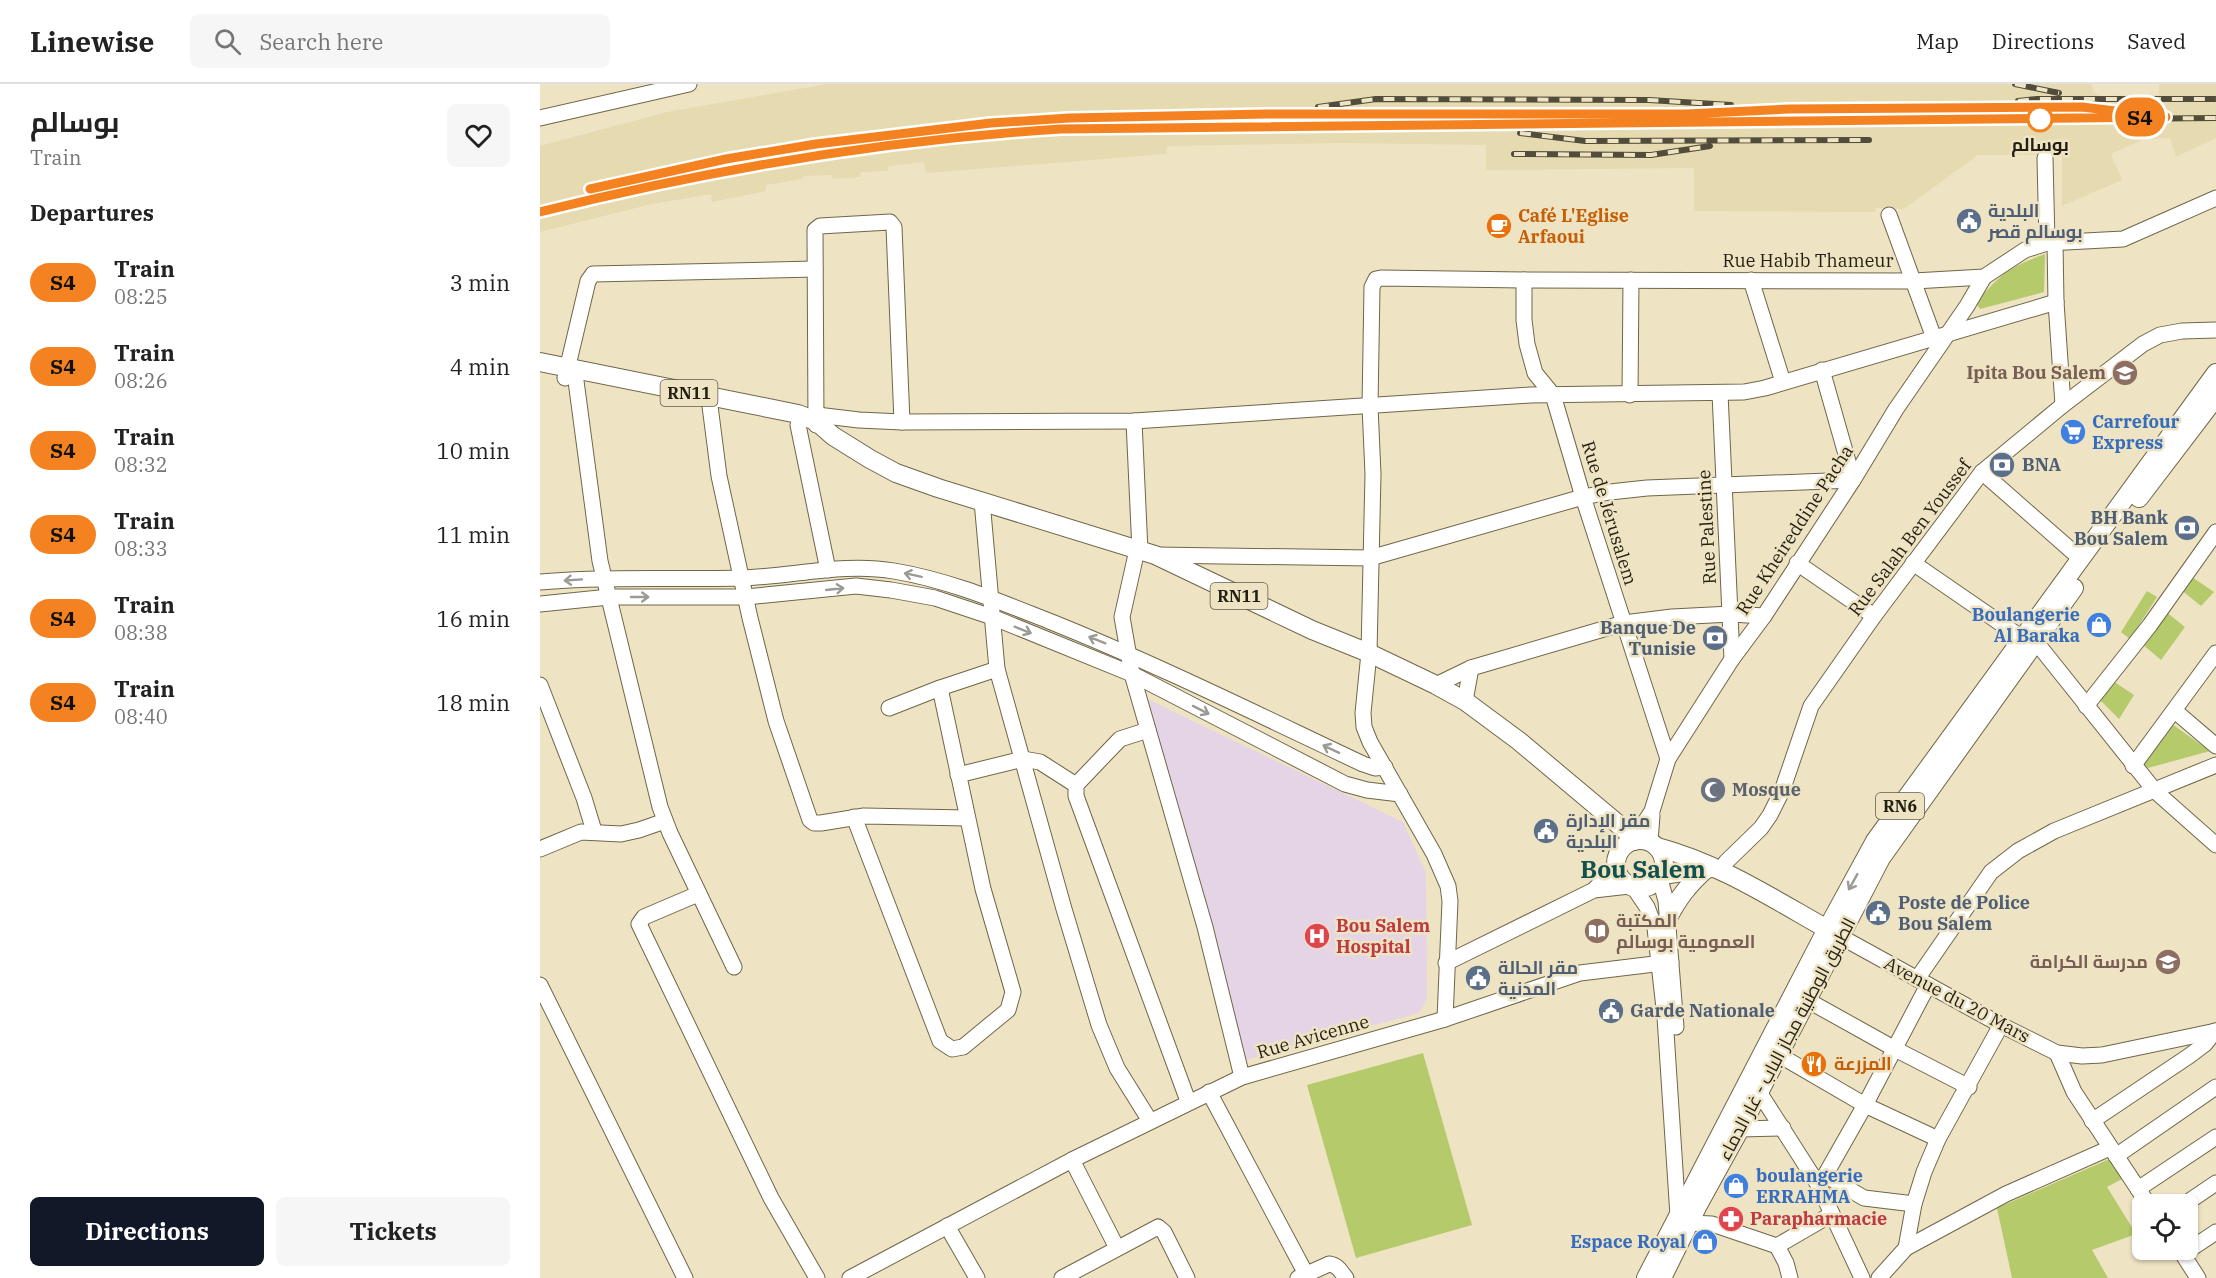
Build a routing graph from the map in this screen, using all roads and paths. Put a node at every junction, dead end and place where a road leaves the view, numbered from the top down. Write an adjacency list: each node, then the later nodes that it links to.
1 (689, 84): 2 (street)
2 (540, 118)
3 (2045, 158): 6 (street)
4 (2216, 198): 6 (street)
5 (1889, 215): 12 (street)
6 (2051, 243): 8 (street); 13 (street)
7 (815, 269): 20 (street); 30 (street); 31 (street)
8 (1984, 277): 12 (street, Rue Habib Thameur); 15 (street, Rue Kheireddine Pacha)
9 (1524, 280): 10 (street, Rue Habib Thameur); 23 (street, Rue de Jérusalem); 28 (street, Rue Habib Thameur)
10 (1631, 280): 11 (street, Rue Habib Thameur); 24 (street)
11 (1751, 280): 12 (street, Rue Habib Thameur); 21 (street)
12 (1914, 281): 15 (street)
13 (2056, 302): 15 (street); 26 (street)
14 (2216, 330): 26 (street, Rue Salah Ben Youssef)
15 (1941, 336): 17 (street); 34 (street, Rue Kheireddine Pacha)
16 (540, 362): 20 (main road, RN11)
17 (1822, 370): 21 (street); 34 (street)
18 (540, 373): 20 (main road, RN11)
19 (2216, 373): 32 (main road, الطريق الوطنية مجاز الباب - غار الدماء / RN6)
20 (570, 376): 27 (main road, RN11); 31 (main road, RN11); 45 (street)
21 (1783, 382): 22 (street)
22 (1720, 393): 24 (street); 35 (street, Rue Palestine)
23 (1552, 395): 24 (street); 28 (street); 36 (street, Rue de Jérusalem)
24 (1630, 395)
25 (2216, 397): 32 (main road, الطريق الوطنية مجاز الباب - غار الدماء / RN6)
26 (2063, 405): 33 (street, Rue Salah Ben Youssef)
27 (710, 406): 31 (main road, RN11); 46 (street)
28 (1370, 406): 29 (street); 40 (street)
29 (1134, 421): 30 (street); 39 (street)
30 (902, 422): 31 (street)
31 (812, 423): 37 (main road, RN11); 44 (street)
32 (2178, 436): 41 (main road, الطريق الوطنية مجاز الباب - غار الدماء / RN6); 57 (main road, الطريق الوطنية مجاز الباب - غار الدماء / RN6)
33 (1982, 472): 41 (street); 43 (street, Rue Salah Ben Youssef)
34 (1853, 479): 35 (street); 42 (street, Rue Kheireddine Pacha)
35 (1725, 485): 36 (street); 52 (street, Rue Palestine)
36 (1583, 497): 40 (street); 56 (street, Rue de Jérusalem)
37 (982, 501): 39 (main road, RN11); 50 (street)
38 (2216, 532): 69 (street)
39 (1144, 552): 40 (street); 58 (street); 60 (main road, RN11)
40 (1370, 558): 60 (street)
41 (2081, 559): 57 (main road, الطريق الوطنية مجاز الباب - غار الدماء / RN6)
42 (1797, 563): 53 (street, Rue Kheireddine Pacha); 54 (street)
43 (1913, 563): 54 (street, Rue Salah Ben Youssef); 57 (street)
44 (828, 570): 46 (street); 50 (street, one-way to 44)
45 (604, 577): 46 (street); 47 (street, one-way to 47); 48 (street)
46 (742, 578): 49 (street)
47 (540, 582): 51 (street)
48 (609, 597): 49 (street, one-way to 49); 51 (street); 85 (street)
49 (746, 597): 55 (street, one-way to 55); 83 (street)
50 (991, 598): 55 (street); 58 (street, one-way to 50)
51 (543, 604)
52 (1731, 614): 53 (street); 56 (street); 61 (street, Rue Palestine)
53 (1764, 616): 61 (street, Rue Kheireddine Pacha)
54 (1874, 616): 90 (street, Rue Salah Ben Youssef)
55 (992, 617): 63 (street); 64 (street, one-way to 64)
56 (1624, 623): 62 (street); 75 (street, Rue de Jérusalem)
57 (2028, 641): 69 (street); 96 (main road, الطريق الوطنية مجاز الباب - غار الدماء / RN6)
58 (1128, 652): 64 (street); 78 (street, one-way to 58)
59 (2216, 653): 71 (street)
60 (1369, 654): 66 (main road, RN11); 78 (street)
61 (1732, 658): 75 (street, Rue Kheireddine Pacha)
62 (1471, 668): 66 (street); 68 (street)
63 (997, 669): 67 (street); 74 (street)
64 (1132, 674): 72 (street); 82 (street, one-way to 82)
65 (540, 685): 86 (street)
66 (1436, 685): 68 (main road, RN11)
67 (940, 688): 70 (street); 79 (street)
68 (1465, 701): 88 (main road, RN11)
69 (2086, 706): 77 (street)
70 (889, 708)
71 (2175, 711): 73 (street); 77 (street)
72 (1148, 730): 80 (street); 109 (street)
73 (2216, 746)
74 (1023, 759): 79 (street); 80 (street); 116 (street)
75 (1668, 759): 88 (street, Rue Kheireddine Pacha)
76 (2216, 765): 81 (street)
77 (2133, 766): 81 (street)
78 (1385, 767): 82 (street)
79 (958, 775): 84 (street)
80 (1076, 785): 114 (street)
81 (2155, 791): 87 (street); 100 (street)
82 (1400, 794): 97 (street)
83 (854, 817): 84 (street); 84 (street)
84 (967, 818)
85 (665, 821): 86 (street); 94 (street)
86 (594, 831): 89 (street)
87 (2216, 845)
88 (1636, 848): 90 (main road, Avenue du 20 Mars); 91 (main road, RN11); 92 (main road, RN11); 93 (street)
89 (540, 849)
90 (1714, 869): 91 (main road); 95 (main road); 96 (main road, Avenue du 20 Mars)
91 (1661, 877): 92 (main road); 95 (street)
92 (1632, 887): 93 (street); 98 (street)
93 (1594, 890): 97 (street)
94 (698, 894): 99 (street); 142 (street)
95 (1667, 920): 98 (street)
96 (1833, 933): 100 (street, Avenue du 20 Mars); 102 (main road, الطريق الوطنية مجاز الباب - غار الدماء / RN6); 130 (main road, الطريق الوطنية مجاز الباب - غار الدماء / RN6)
97 (1446, 963): 103 (street)
98 (1665, 963): 103 (street, Rue Avicenne); 130 (street)
99 (734, 966)
100 (1922, 982): 104 (street, Avenue du 20 Mars); 106 (street)
101 (540, 985): 141 (street)
102 (1807, 1000): 106 (street); 108 (main road, الطريق الوطنية مجاز الباب - غار الدماء / RN6)
103 (1445, 1019): 109 (street, Rue Avicenne)
104 (2001, 1025): 107 (street, Avenue du 20 Mars); 110 (street)
105 (2215, 1031): 107 (street, Avenue du 20 Mars); 117 (street)
106 (1895, 1049): 110 (street); 115 (street)
107 (2057, 1053): 117 (street)
108 (1779, 1055): 113 (main road, الطريق الوطنية مجاز الباب - غار الدماء / RN6); 115 (street)
109 (1242, 1077): 112 (street, Rue Avicenne)
110 (1969, 1086): 121 (street)
111 (2216, 1087): 122 (street)
112 (1209, 1092): 114 (street, Rue Avicenne); 139 (street)
113 (1759, 1092): 118 (street); 119 (main road, الطريق الوطنية مجاز الباب - غار الدماء / RN6)
114 (1188, 1101): 116 (street, Rue Avicenne)
115 (1865, 1105): 121 (street); 124 (street)
116 (1150, 1121): 123 (street, Rue Avicenne)
117 (2092, 1121): 122 (street)
118 (1783, 1128): 119 (street); 124 (street)
119 (1740, 1129): 130 (main road, الطريق الوطنية مجاز الباب - غار الدماء / RN6)
120 (2216, 1137): 126 (street)
121 (1938, 1139): 129 (street)
122 (2113, 1152): 126 (street); 137 (street)
123 (1072, 1160): 132 (street, Rue Avicenne); 136 (street)
124 (1822, 1180): 129 (street); 131 (street)
125 (2216, 1183): 128 (street)
126 (2138, 1189): 127 (street)
127 (2141, 1194)
128 (2198, 1195)
129 (1914, 1204): 137 (street)
130 (1688, 1211): 135 (street); 148 (main road, الطريق الوطنية مجاز الباب - غار الدماء / RN6); 149 (main road, الطريق الوطنية مجاز الباب - غار الدماء / RN6)
131 (1832, 1214): 135 (street); 151 (street)
132 (947, 1226): 143 (street, Rue Avicenne); 144 (street)
133 (2216, 1232): 134 (street)
134 (2198, 1242)
135 (1777, 1246): 150 (street)
136 (1117, 1248): 145 (street); 146 (street)
137 (1906, 1248): 140 (street)
138 (2186, 1260): 152 (street)
139 (1302, 1276): 147 (street)
140 (1888, 1276)
141 (685, 1278)
142 (816, 1278)
143 (850, 1278)
144 (977, 1278)
145 (1062, 1278)
146 (1187, 1278)
147 (1346, 1278)
148 (1646, 1278)
149 (1662, 1278)
150 (1790, 1278)
151 (1862, 1278)
152 (2198, 1278)

